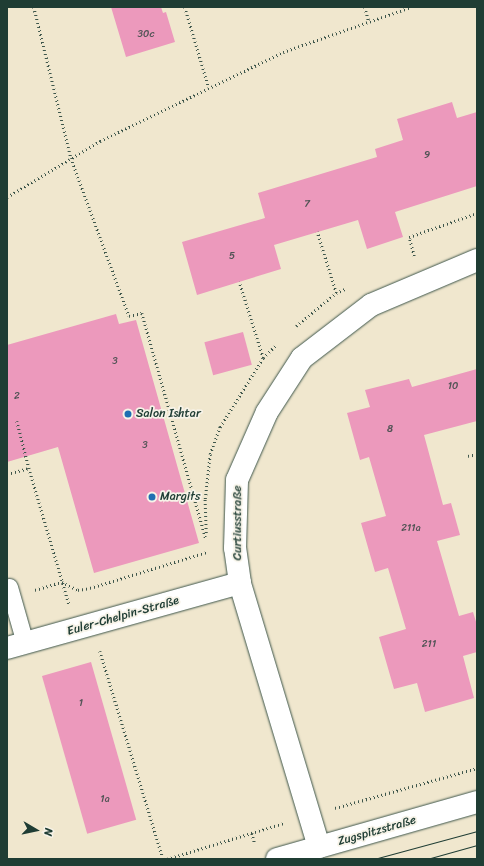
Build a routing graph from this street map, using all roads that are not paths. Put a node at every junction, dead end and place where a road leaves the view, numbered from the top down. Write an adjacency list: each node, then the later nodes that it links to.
1 (477, 260): 2 (street, Curtiusstraße)
2 (240, 583): 4 (street, Euler-Chelpin-Straße); 6 (street, Curtiusstraße)
3 (11, 591): 4 (lane)
4 (16, 646)
5 (477, 802): 6 (street, Zugspitzstraße)
6 (318, 848): 7 (street, Zugspitzstraße)
7 (277, 859)

